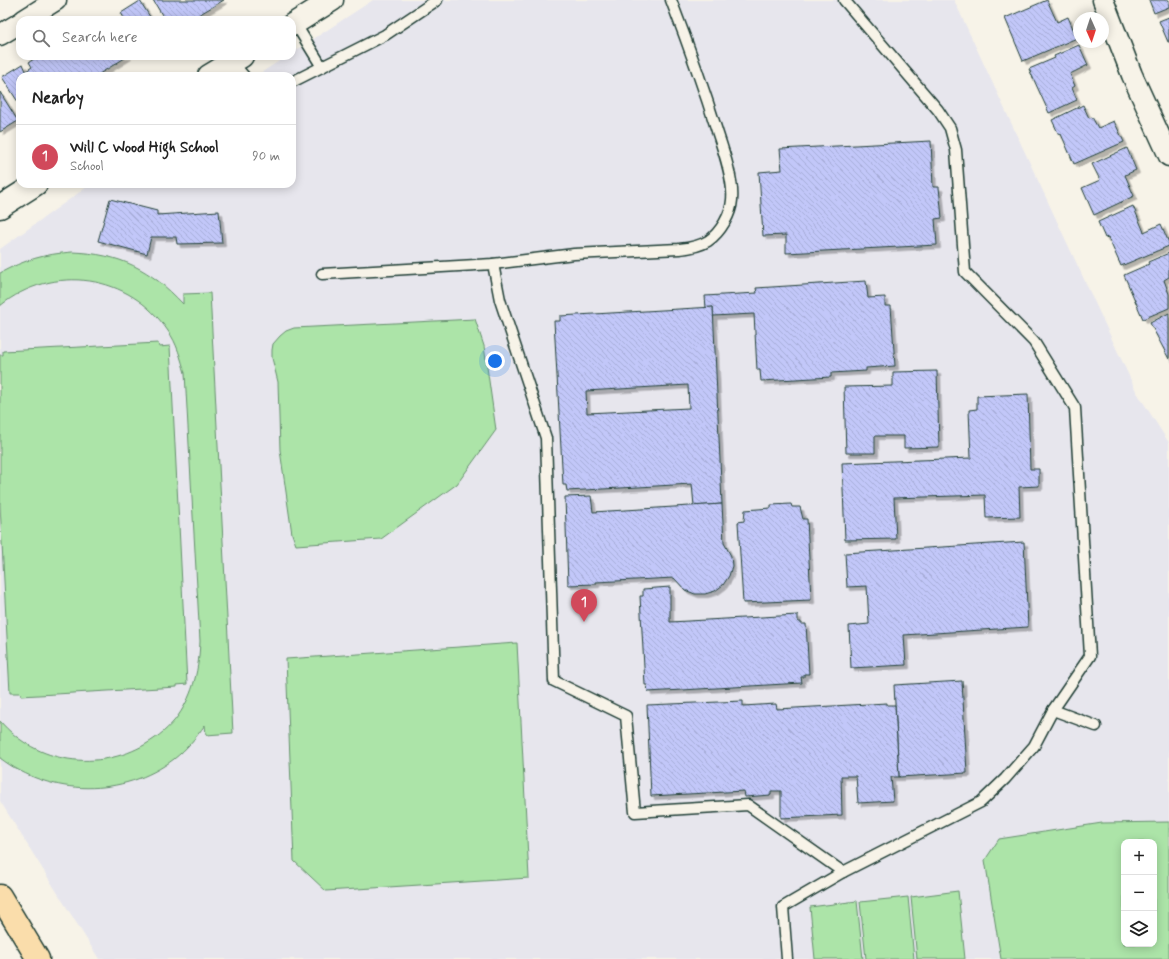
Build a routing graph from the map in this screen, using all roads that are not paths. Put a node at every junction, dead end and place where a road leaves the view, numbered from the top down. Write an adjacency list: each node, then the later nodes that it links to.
1 (56, 0): 7 (street)
2 (671, 0): 19 (lane)
3 (844, 0): 21 (lane)
4 (1103, 0): 16 (street)
5 (434, 2): 13 (lane)
6 (319, 4): 8 (street)
7 (30, 16)
8 (296, 22)
9 (16, 25): 11 (street)
10 (296, 27): 13 (lane)
11 (0, 35)
12 (239, 65): 14 (street)
13 (322, 67): 15 (lane)
14 (220, 72)
15 (296, 80)
16 (1169, 156)
17 (30, 188): 18 (street)
18 (0, 207)
19 (493, 264): 20 (lane); 23 (lane)
20 (322, 274)
21 (1054, 710): 22 (lane); 23 (lane)
22 (1096, 726)
23 (843, 872): 26 (lane)
24 (0, 896): 25 (main road)
25 (38, 959)
26 (787, 959)

